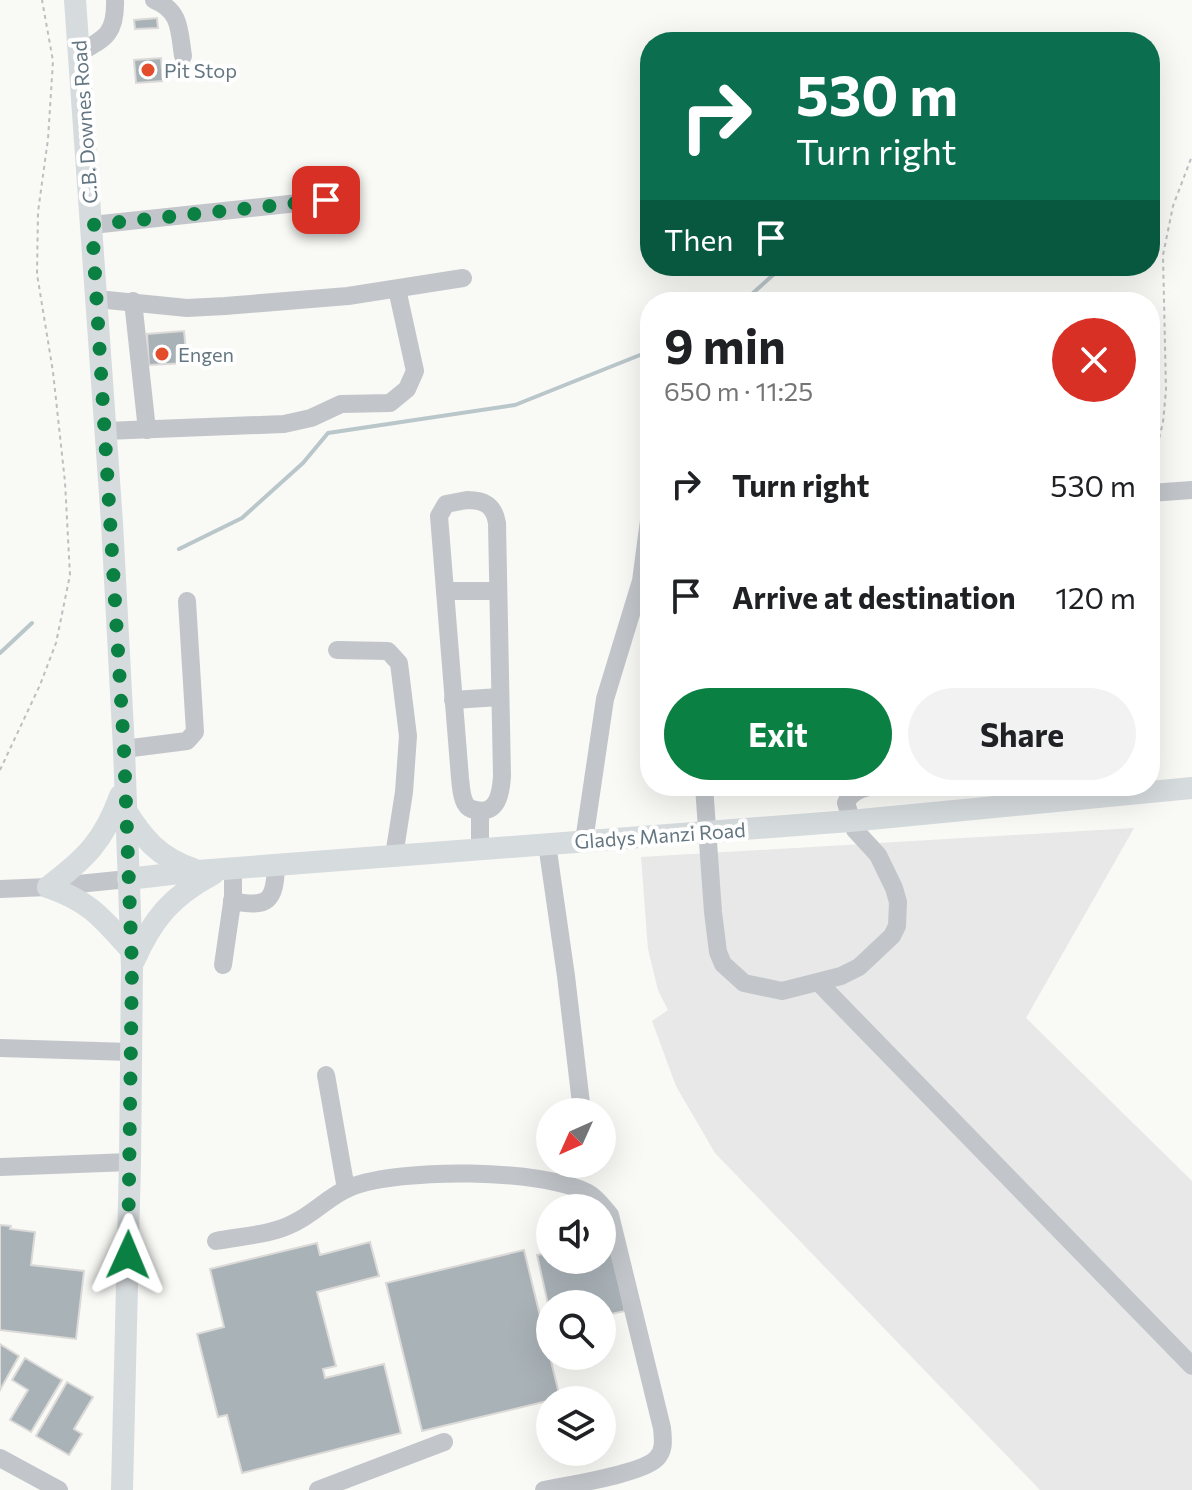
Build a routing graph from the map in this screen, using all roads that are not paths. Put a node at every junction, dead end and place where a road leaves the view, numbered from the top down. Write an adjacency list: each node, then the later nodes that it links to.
1 (75, 0): 4 (main road, C.B. Downes Road)
2 (115, 0): 4 (street)
3 (154, 0): 5 (street)
4 (79, 53): 7 (main road, C.B. Downes Road)
5 (183, 56)
6 (326, 200): 7 (street)
7 (92, 225): 10 (main road, C.B. Downes Road)
8 (463, 278): 9 (street)
9 (397, 289): 11 (street); 12 (street)
10 (97, 299): 11 (street); 13 (main road, C.B. Downes Road)
11 (133, 301): 12 (street)
12 (147, 430): 13 (street)
13 (105, 431): 23 (main road, C.B. Downes Road)
14 (1192, 490): 15 (street)
15 (1160, 492)
16 (640, 584): 34 (street)
17 (445, 591): 18 (street); 18 (street); 22 (street)
18 (496, 591): 21 (street)
19 (187, 601): 23 (street)
20 (337, 650): 37 (street)
21 (500, 697): 22 (street); 31 (street)
22 (453, 700): 31 (street)
23 (124, 749): 24 (main road, C.B. Downes Road)
24 (124, 784): 30 (main road, C.B. Downes Road); 42 (main road)
25 (1160, 788): 26 (main road, Gladys Manzi Road)
26 (1192, 788)
27 (704, 796): 33 (street)
28 (850, 796): 32 (street)
29 (1066, 796): 32 (main road, Gladys Manzi Road)
30 (124, 808): 40 (main road); 41 (main road, C.B. Downes Road)
31 (480, 811): 36 (street)
32 (850, 821): 33 (main road, Gladys Manzi Road); 47 (street)
33 (706, 832): 34 (main road, Gladys Manzi Road); 47 (street)
34 (584, 841): 35 (main road, Gladys Manzi Road)
35 (547, 844): 36 (main road, Gladys Manzi Road); 51 (street)
36 (480, 850): 37 (main road, Gladys Manzi Road)
37 (394, 856): 38 (main road, Gladys Manzi Road)
38 (276, 865): 39 (main road, Gladys Manzi Road); 44 (street)
39 (227, 869): 40 (main road, Gladys Manzi Road); 44 (street); 45 (main road)
40 (197, 871): 41 (main road, Gladys Manzi Road)
41 (128, 879): 42 (street); 45 (main road, C.B. Downes Road)
42 (48, 887): 43 (street); 45 (main road)
43 (0, 889)
44 (232, 901): 46 (street)
45 (131, 959): 49 (main road, C.B. Downes Road)
46 (223, 965)
47 (819, 983): 56 (street)
48 (0, 1048): 49 (street)
49 (130, 1052): 53 (main road, C.B. Downes Road)
50 (326, 1075): 54 (street)
51 (580, 1098)
52 (0, 1167): 53 (street)
53 (130, 1171): 60 (main road, C.B. Downes Road)
54 (346, 1189): 55 (street); 62 (street)
55 (216, 1241)
56 (1192, 1366)
57 (444, 1442): 61 (street)
58 (0, 1458): 59 (street)
59 (59, 1490)
60 (122, 1490)
61 (318, 1490)
62 (544, 1490)

